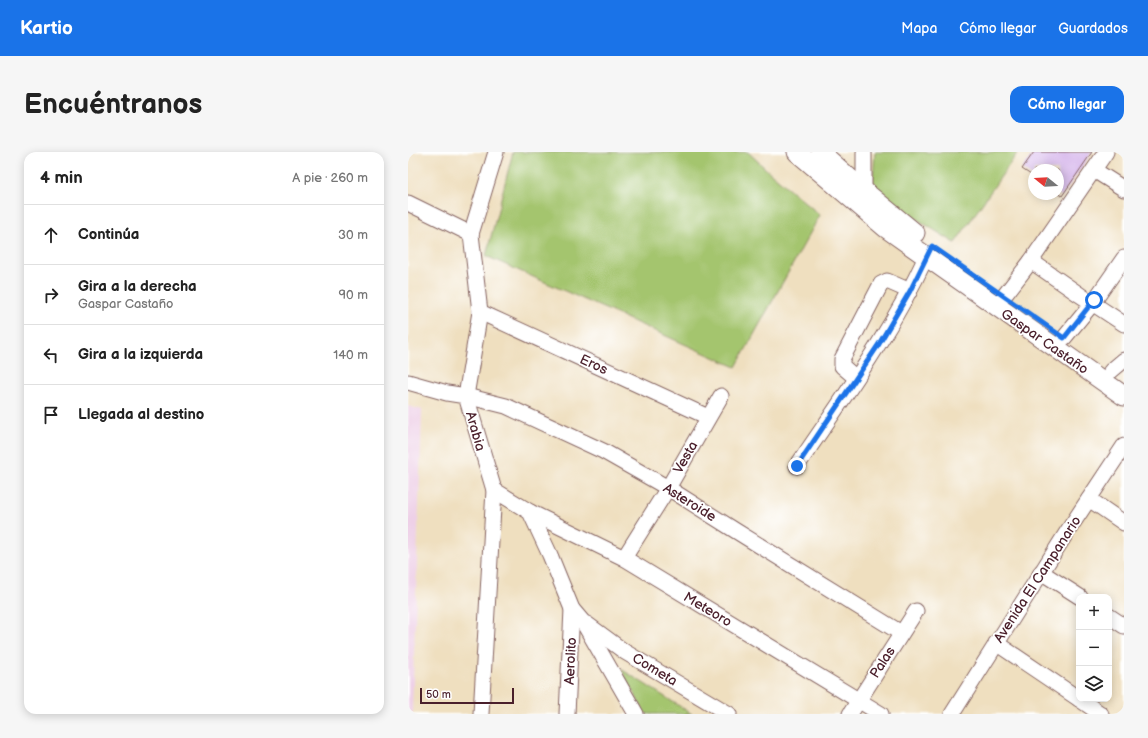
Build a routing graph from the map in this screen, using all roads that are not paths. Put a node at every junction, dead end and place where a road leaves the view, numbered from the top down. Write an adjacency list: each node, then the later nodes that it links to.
1 (496, 152): 10 (street, Arabia)
2 (798, 152): 11 (main road, Gaspar Castaño)
3 (820, 152): 8 (main road, Gaspar Castaño)
4 (864, 152): 8 (street)
5 (1106, 152): 6 (street)
6 (1094, 170): 7 (street); 13 (street)
7 (1124, 189)
8 (864, 191): 11 (main road, Gaspar Castaño)
9 (408, 203): 10 (street)
10 (471, 234): 17 (street, Arabia)
11 (929, 252): 14 (street); 15 (main road, Gaspar Castaño); 25 (main road, Gaspar Castaño)
12 (1124, 258): 16 (street)
13 (1031, 261): 15 (street); 16 (street)
14 (910, 291): 21 (street); 21 (street)
15 (1004, 296): 19 (main road, Gaspar Castaño)
16 (1092, 304): 18 (street); 19 (street)
17 (480, 312): 23 (street, Arabia); 26 (street, Eros)
18 (1124, 324)
19 (1064, 338): 20 (main road, Gaspar Castaño)
20 (1120, 370)
21 (856, 378): 28 (street)
22 (408, 382): 23 (street, Asteroide)
23 (466, 396): 29 (street, Asteroide); 30 (street, Arabia)
24 (721, 396): 26 (street, Vesta)
25 (1124, 396)
26 (708, 417): 29 (street, Vesta)
27 (1124, 446): 31 (street, Avenida El Campanario)
28 (797, 466)
29 (668, 488): 34 (street, Vesta); 42 (street, Asteroide)
30 (494, 490): 32 (street, Meteoro); 48 (street, Arabia)
31 (1089, 499): 33 (street); 35 (street, Avenida El Campanario)
32 (530, 512): 34 (street, Meteoro); 37 (street)
33 (1124, 523)
34 (624, 558): 45 (street, Meteoro)
35 (1041, 572): 36 (street); 43 (street, Avenida El Campanario)
36 (1076, 594)
37 (572, 609): 40 (street); 49 (street, Aerolito)
38 (916, 611): 42 (street, Palas)
39 (1112, 618): 41 (street)
40 (583, 622): 50 (street); 51 (street, Cometa)
41 (1124, 626)
42 (901, 633): 45 (street, Palas)
43 (996, 642): 44 (street); 47 (street, Avenida El Campanario)
44 (1076, 697)
45 (858, 700): 52 (street, Palas); 53 (street, Meteoro)
46 (1084, 702): 54 (street)
47 (956, 712)
48 (481, 714)
49 (567, 714)
50 (636, 714)
51 (729, 714)
52 (850, 714)
53 (881, 714)
54 (1102, 714)

